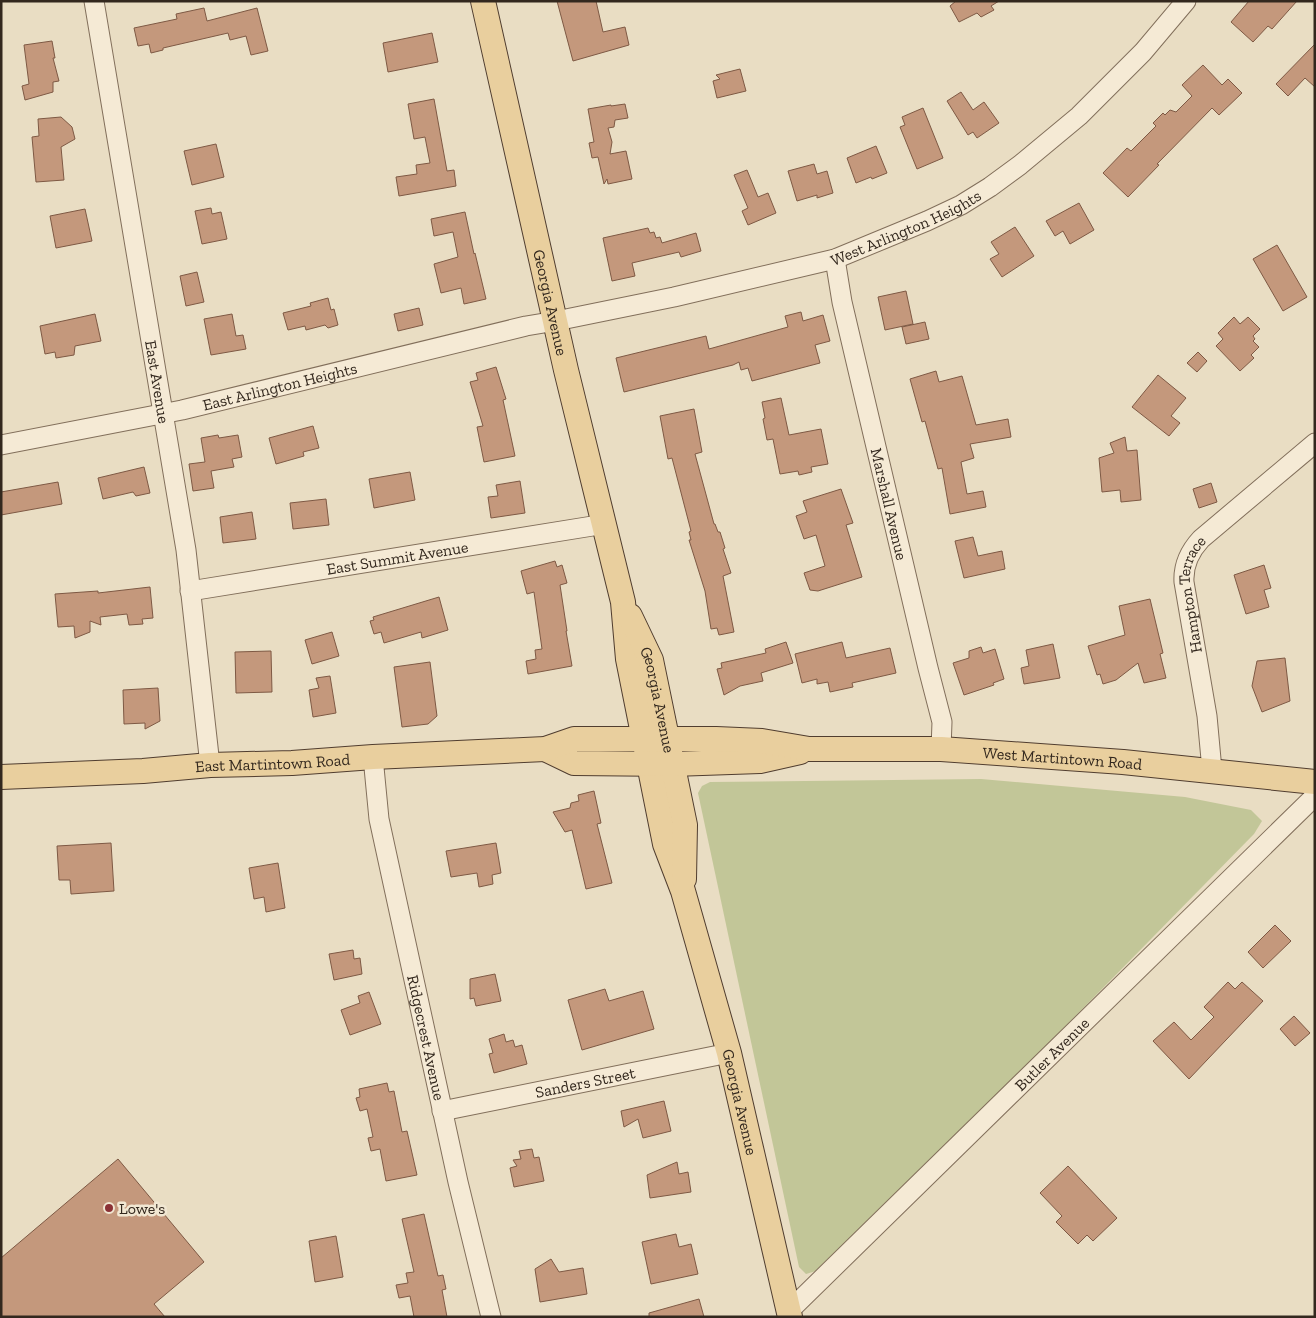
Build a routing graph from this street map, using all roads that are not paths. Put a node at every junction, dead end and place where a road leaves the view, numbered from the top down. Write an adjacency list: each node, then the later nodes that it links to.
1 (94, 1): 6 (street, East Avenue)
2 (483, 1): 5 (main road, Georgia Avenue)
3 (1186, 1): 4 (street, West Arlington Heights)
4 (835, 259): 5 (street, West Arlington Heights); 12 (street, Marshall Avenue)
5 (556, 322): 6 (street, East Arlington Heights); 9 (main road, Georgia Avenue)
6 (162, 413): 8 (street, East Arlington Heights); 10 (street, East Avenue)
7 (1315, 444): 19 (street, Hampton Terrace)
8 (1, 445)
9 (605, 524): 10 (street, East Summit Avenue); 11 (main road, Georgia Avenue)
10 (190, 591): 18 (street, East Avenue)
11 (656, 739): 13 (main road, East Martintown Road); 14 (main road, West Martintown Road); 16 (main road, Georgia Avenue); 17 (main road, Georgia Avenue)
12 (941, 749): 14 (main road, West Martintown Road); 19 (main road, West Martintown Road)
13 (545, 750): 15 (main road, East Martintown Road); 16 (main road, East Martintown Road)
14 (809, 750): 17 (main road, West Martintown Road)
15 (373, 757): 18 (main road, East Martintown Road); 25 (street, Ridgecrest Avenue)
16 (649, 763): 17 (main road, West Martintown Road); 23 (main road, Georgia Avenue)
17 (672, 764): 23 (main road, Georgia Avenue)
18 (210, 765): 20 (main road, East Martintown Road)
19 (1212, 770): 21 (main road, West Martintown Road)
20 (1, 777)
21 (1315, 782)
22 (1315, 796): 26 (street, Butler Avenue)
23 (683, 891): 24 (main road, Georgia Avenue)
24 (729, 1053): 25 (street, Sanders Street); 26 (main road, Georgia Avenue)
25 (442, 1111): 27 (street, Ridgecrest Avenue)
26 (789, 1314)
27 (491, 1317)

